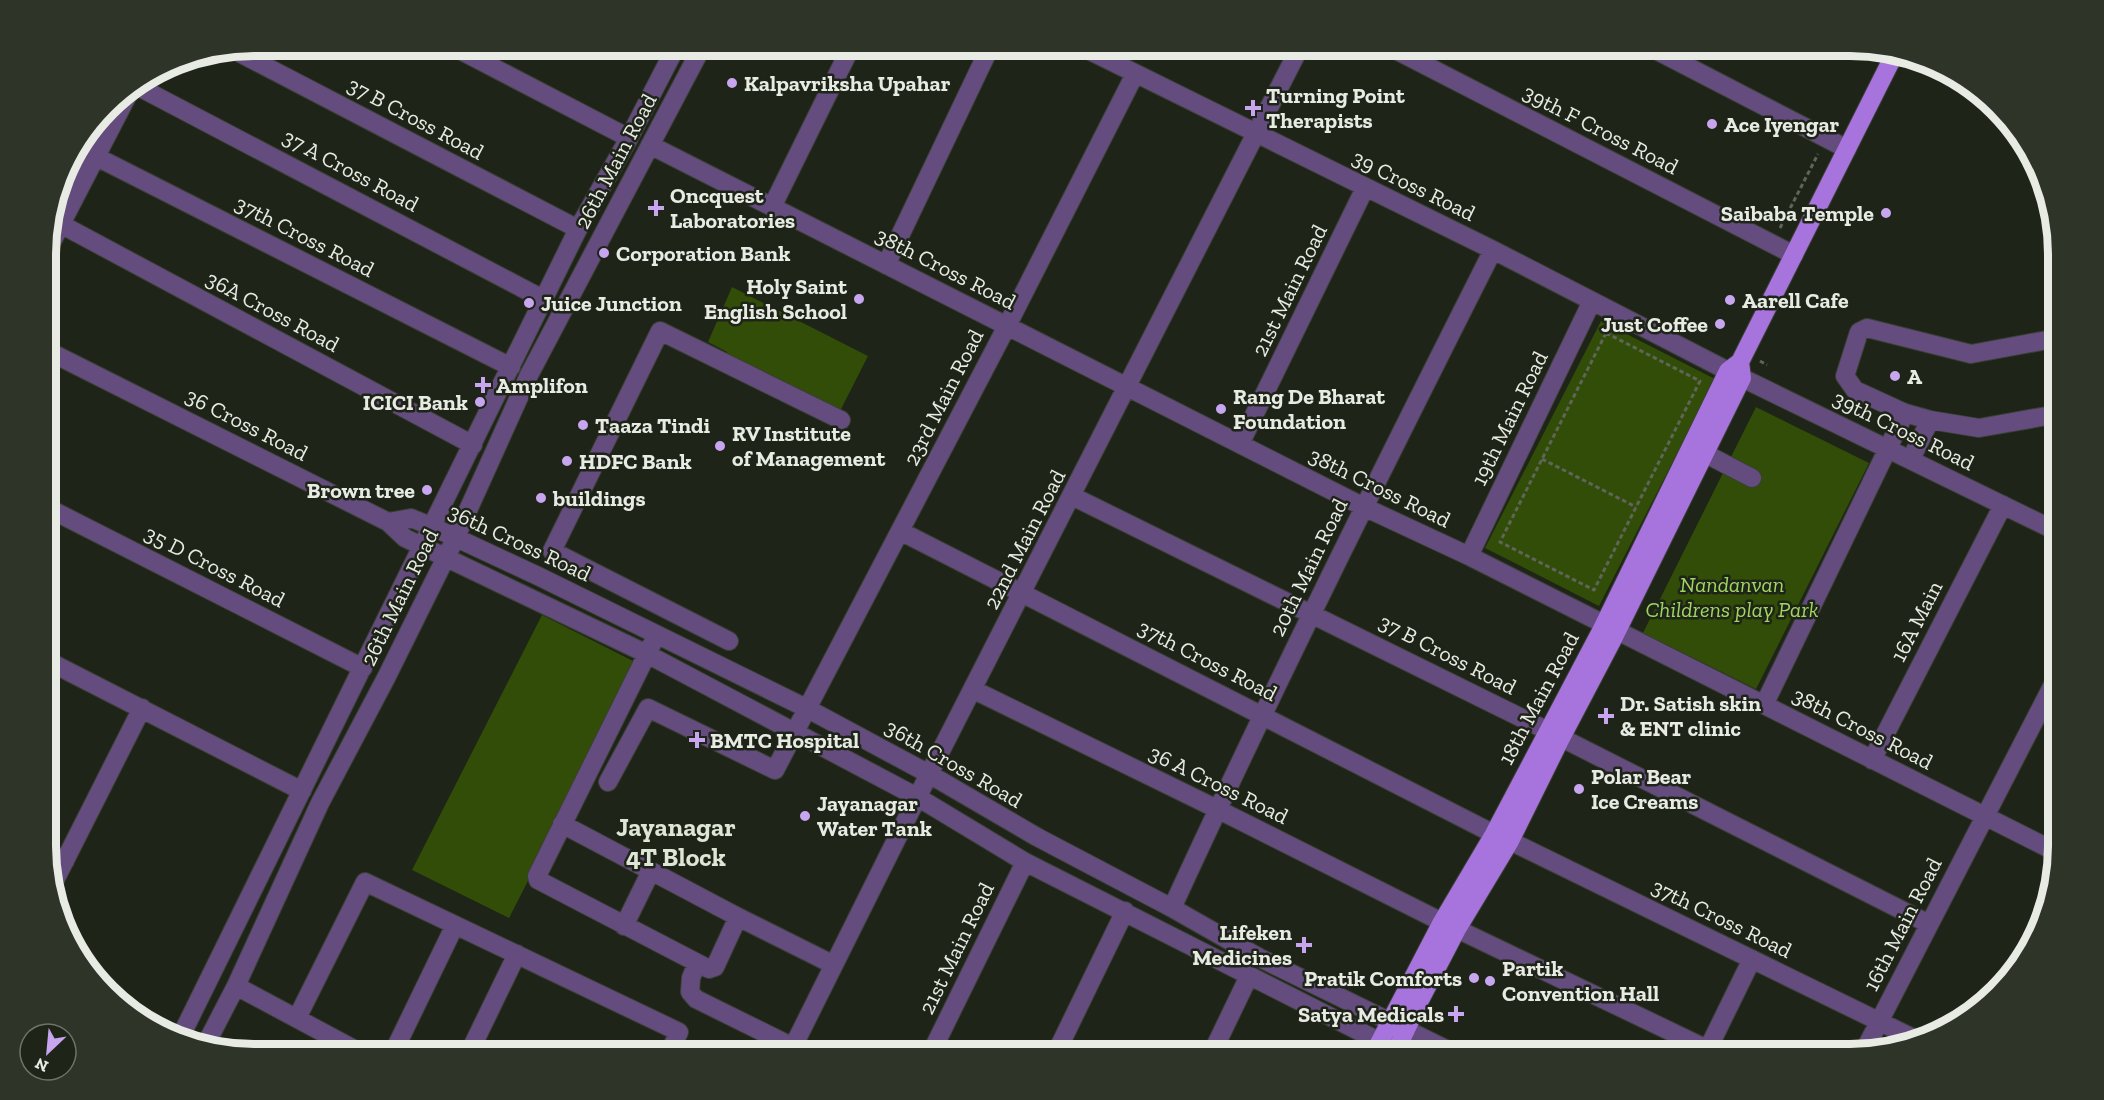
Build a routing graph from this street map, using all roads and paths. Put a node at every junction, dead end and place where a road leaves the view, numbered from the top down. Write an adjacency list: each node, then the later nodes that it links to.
1 (246, 56): 26 (street, 37 B Cross Road)
2 (471, 56): 16 (street)
3 (666, 56): 16 (street, 26th Main Road)
4 (697, 56): 17 (street, 26th Main Road)
5 (847, 56): 23 (street)
6 (986, 56): 30 (street)
7 (1100, 56): 12 (street, 39 Cross Road)
8 (1295, 56): 15 (street, 22nd Main Road)
9 (1407, 56): 29 (street, 39th F Cross Road)
10 (1667, 56): 18 (street)
11 (1892, 60): 18 (main road, 18th Main Road)
12 (1135, 74): 15 (street, 39 Cross Road); 33 (street, 23rd Main Road)
13 (142, 90): 31 (street, 37 A Cross Road)
14 (125, 104): 21 (street)
15 (1256, 134): 22 (street, 39 Cross Road); 39 (street, 22nd Main Road)
16 (629, 138): 26 (street, 26th Main Road)
17 (650, 145): 23 (street, 38th Cross Road); 60 (street, 26th Main Road)
18 (1847, 149): 29 (main road, 18th Main Road)
19 (84, 151): 21 (street, 37th Cross Road)
20 (1818, 152): 27 (path)
21 (96, 157): 24 (street); 37 (street, 37th Cross Road)
22 (1365, 188): 28 (street, 39 Cross Road); 44 (street, 21st Main Road)
23 (772, 207): 30 (street, 38th Cross Road)
24 (59, 217)
25 (58, 223): 45 (street, 36A Cross Road)
26 (578, 229): 31 (street, 26th Main Road)
27 (1779, 229)
28 (1493, 250): 32 (street, 39 Cross Road); 53 (street, 20th Main Road)
29 (1794, 255): 38 (main road, 18th Main Road)
30 (886, 265): 33 (street, 38th Cross Road)
31 (543, 299): 37 (street, 26th Main Road)
32 (1593, 301): 38 (street, 39 Cross Road); 63 (street, 19th Main Road)
33 (1007, 326): 39 (street, 38th Cross Road); 59 (street, 23rd Main Road)
34 (2049, 340): 40 (street)
35 (56, 355): 56 (street, 36 Cross Road)
36 (1767, 365): 38 (path)
37 (511, 367): 45 (street, 26th Main Road)
38 (1742, 368): 46 (street, 39th Cross Road); 47 (main road, 18th Main Road); 68 (main road, 18th Main Road)
39 (1127, 387): 44 (street, 38th Cross Road); 51 (street, 22nd Main Road)
40 (1905, 413): 43 (street); 46 (street)
41 (2049, 416): 43 (street)
42 (840, 420): 62 (street)
43 (1930, 420): 49 (street)
44 (1240, 444): 53 (street, 38th Cross Road)
45 (473, 445): 57 (street, 26th Main Road)
46 (1888, 448): 49 (street, 39th Cross Road); 76 (street)
47 (1704, 453): 50 (street); 68 (main road, 18th Main Road)
48 (1542, 459): 54 (path); 54 (path); 54 (path)
49 (1911, 459): 52 (street, 39th Cross Road)
50 (1752, 478)
51 (1072, 496): 66 (street, 22nd Main Road); 67 (street, 37 B Cross Road)
52 (2003, 505): 58 (street, 39th Cross Road); 82 (street, 16A Main)
53 (1364, 507): 63 (street, 38th Cross Road); 67 (street, 20th Main Road)
54 (1636, 507)
55 (56, 512): 73 (street, 35 D Cross Road)
56 (388, 522): 57 (street, 36th Cross Road); 61 (street, 36 Cross Road)
57 (433, 527): 60 (street, 36th Cross Road); 61 (street, 26th Main Road)
58 (2049, 528)
59 (900, 531): 66 (street, 37th Cross Road); 78 (street, 23rd Main Road)
60 (455, 539): 64 (street, 26th Main Road); 65 (street, 36th Cross Road)
61 (423, 547): 64 (street, 36th Cross Road); 73 (street, 26th Main Road)
62 (552, 551): 65 (street); 70 (street)
63 (1469, 556): 68 (street, 38th Cross Road)
64 (445, 557): 71 (street, 36th Cross Road); 109 (street, 26th Main Road)
65 (540, 577): 69 (street, 36th Cross Road)
66 (1023, 593): 74 (street, 22nd Main Road); 79 (street, 37th Cross Road)
67 (1312, 613): 79 (street, 20th Main Road); 81 (street, 37 B Cross Road)
68 (1610, 627): 76 (street, 38th Cross Road); 81 (main road, 18th Main Road)
69 (657, 635): 71 (street); 78 (street, 36th Cross Road)
70 (729, 641)
71 (647, 654): 80 (street, 36th Cross Road); 89 (street)
72 (56, 665): 77 (street)
73 (363, 668): 85 (street, 26th Main Road)
74 (974, 690): 83 (street, 22nd Main Road); 87 (street, 36 A Cross Road)
75 (2049, 691): 88 (street, 16th Main Road)
76 (1764, 705): 82 (street, 38th Cross Road)
77 (142, 708): 85 (street); 93 (street)
78 (808, 709): 80 (street, 23rd Main Road); 83 (street, 36th Cross Road)
79 (1263, 714): 87 (street, 20th Main Road); 90 (street, 37th Cross Road)
80 (796, 732): 84 (street, 23rd Main Road); 86 (street, 36th Cross Road)
81 (1554, 734): 90 (main road, 18th Main Road); 100 (street, 37 B Cross Road)
82 (1872, 759): 88 (street, 38th Cross Road)
83 (929, 774): 86 (street, 22nd Main Road); 97 (street, 36th Cross Road)
84 (608, 782)
85 (302, 791): 113 (street, 26th Main Road)
86 (919, 798): 94 (street, 36th Cross Road); 107 (street, 22nd Main Road)
87 (1218, 809): 97 (street, 20th Main Road); 103 (street, 36 A Cross Road)
88 (1985, 816): 91 (street, 38th Cross Road); 100 (street, 16th Main Road)
89 (562, 824): 95 (street); 102 (street)
90 (1502, 837): 103 (main road, 18th Main Road); 105 (street, 37th Cross Road)
91 (2049, 848)
92 (56, 857): 93 (street)
93 (65, 861): 96 (street)
94 (1025, 862): 98 (street, 36th Cross Road); 122 (street, 21st Main Road)
95 (651, 871): 99 (street); 102 (street)
96 (57, 875)
97 (1172, 908): 112 (street, 36th Cross Road)
98 (1125, 911): 108 (street, 36th Cross Road); 123 (street)
99 (738, 917): 106 (street); 107 (street)
100 (1929, 924): 111 (street, 16th Main Road)
101 (455, 925): 104 (street); 110 (street); 117 (street)
102 (624, 926): 106 (street)
103 (1450, 926): 112 (main road, 18th Main Road); 129 (street, 36 A Cross Road)
104 (517, 954): 118 (street); 119 (street)
105 (1752, 959): 111 (street, 37th Cross Road); 130 (street)
106 (697, 963): 120 (street)
107 (834, 965): 121 (street, 22nd Main Road)
108 (1249, 976): 124 (street); 125 (street, 36th Cross Road)
109 (236, 986): 110 (street); 115 (street, 26th Main Road)
110 (297, 1018): 116 (street)
111 (1879, 1021): 114 (street, 37th Cross Road); 131 (street, 16th Main Road)
112 (1398, 1025): 126 (main road, 18th Main Road); 127 (main road, 18th Main Road); 128 (street, 36th Cross Road)
113 (183, 1031)
114 (1908, 1036)
115 (208, 1039)
116 (345, 1044)
117 (397, 1044)
118 (473, 1044)
119 (673, 1044)
120 (778, 1044)
121 (794, 1044)
122 (935, 1044)
123 (1060, 1044)
124 (1216, 1044)
125 (1369, 1044)
126 (1380, 1044)
127 (1399, 1044)
128 (1436, 1044)
129 (1690, 1044)
130 (1710, 1044)
131 (1867, 1044)

